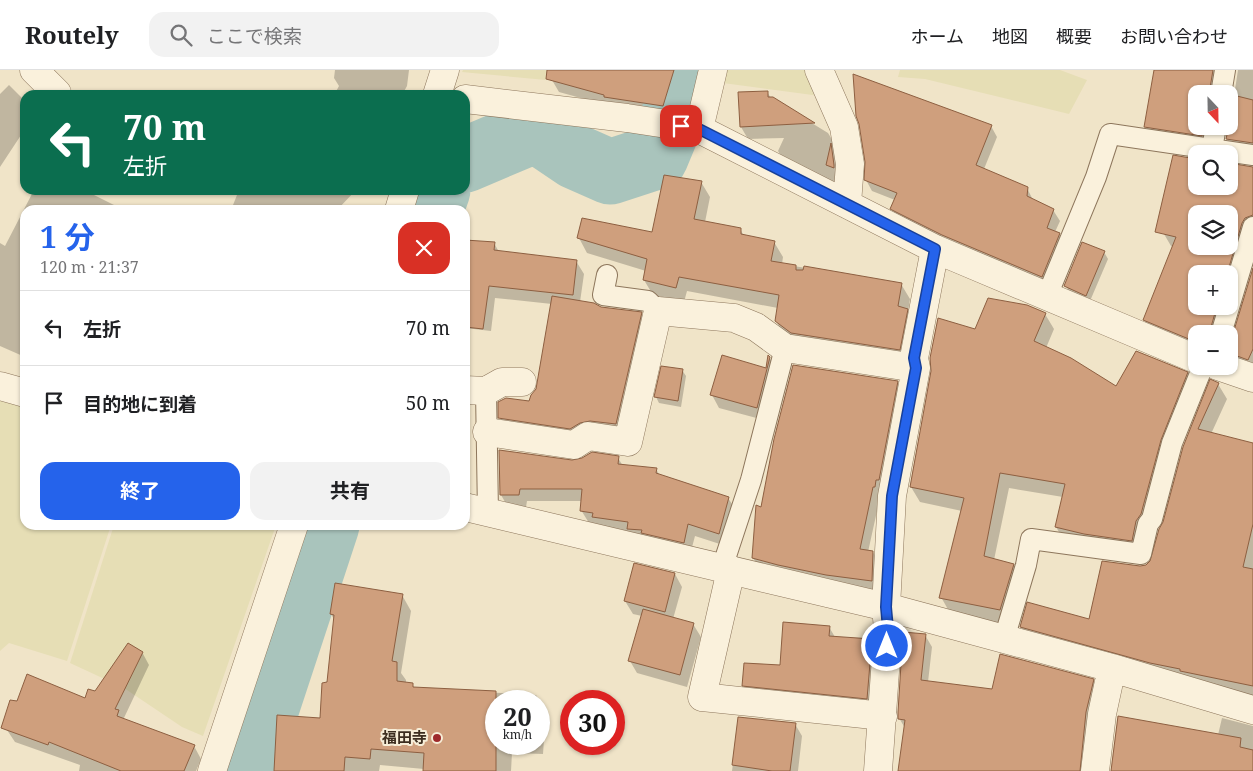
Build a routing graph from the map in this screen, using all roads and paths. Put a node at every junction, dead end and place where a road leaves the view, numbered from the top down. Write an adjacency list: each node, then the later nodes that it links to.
1 (34, 70): 7 (street)
2 (445, 70): 8 (street)
3 (713, 70): 10 (street)
4 (819, 70): 14 (street)
5 (1225, 70): 6 (lane)
6 (1222, 85)
7 (54, 90)
8 (439, 90)
9 (470, 100): 10 (street)
10 (699, 129): 14 (street)
11 (1188, 145): 18 (lane)
12 (1238, 153): 13 (lane)
13 (1253, 155)
14 (847, 204): 16 (street)
15 (1253, 227): 20 (lane)
16 (935, 249): 18 (street); 23 (street)
17 (607, 275): 19 (lane)
18 (1047, 296): 22 (street)
19 (658, 311): 21 (street); 31 (street)
20 (1224, 325)
21 (785, 348): 23 (street); 34 (lane)
22 (1188, 355)
23 (916, 368): 35 (street)
24 (1238, 373): 26 (street)
25 (1199, 375): 36 (lane)
26 (1253, 378)
27 (522, 382): 30 (street)
28 (0, 386): 29 (street)
29 (20, 391)
30 (476, 391): 31 (lane)
31 (487, 432): 32 (lane)
32 (477, 510): 34 (street)
33 (292, 530): 40 (street)
34 (726, 569): 35 (street); 39 (street)
35 (886, 607): 36 (street); 39 (street)
36 (1004, 639): 37 (street)
37 (1112, 668): 38 (street); 42 (street)
38 (1253, 710)
39 (883, 716): 41 (street)
40 (212, 771)
41 (878, 771)
42 (1095, 771)

